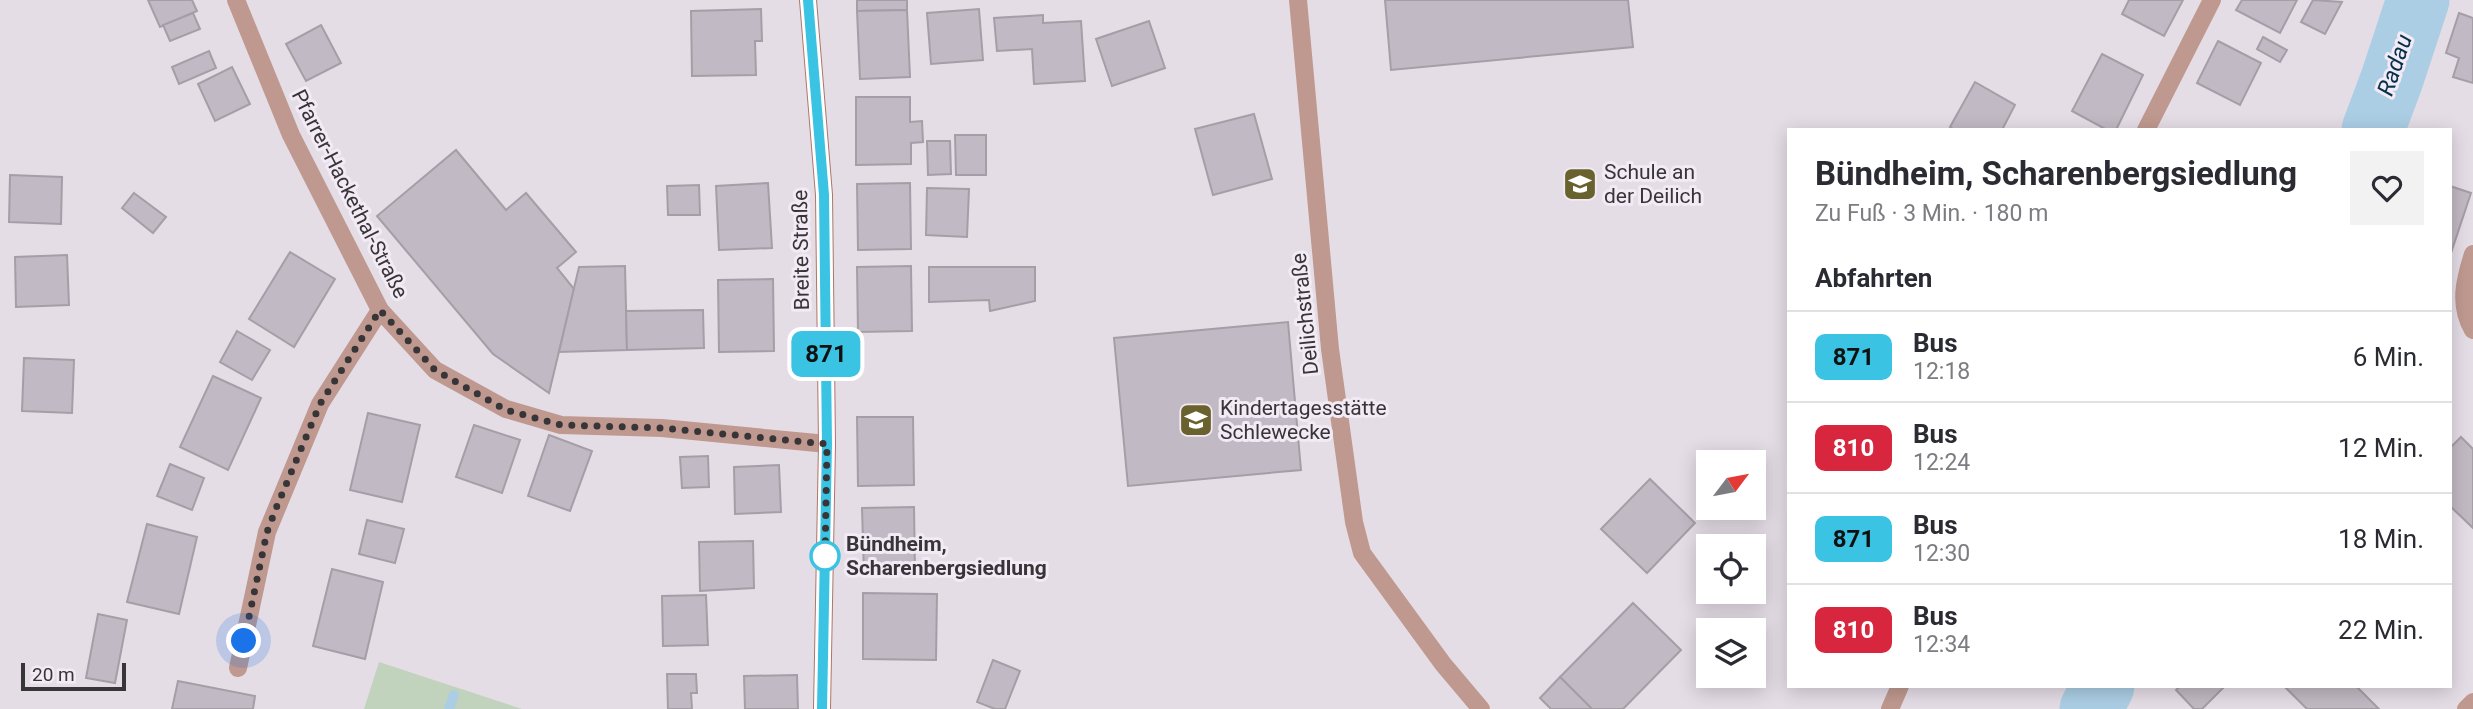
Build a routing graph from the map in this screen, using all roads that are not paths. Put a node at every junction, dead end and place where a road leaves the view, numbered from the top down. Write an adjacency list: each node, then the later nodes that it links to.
1 (236, 0): 7 (street, Pfarrer-Hackethal-Straße)
2 (808, 0): 9 (street, Breite Straße)
3 (1298, 0): 13 (street, Deilichstraße)
4 (2212, 0): 5 (street)
5 (2147, 128)
6 (2473, 254): 8 (street)
7 (380, 310): 9 (street, Pfarrer-Hackethal-Straße); 10 (street)
8 (2473, 330)
9 (827, 444): 12 (street, Breite Straße)
10 (238, 668)
11 (2473, 702): 14 (street)
12 (822, 709)
13 (1481, 709)
14 (2466, 709)

